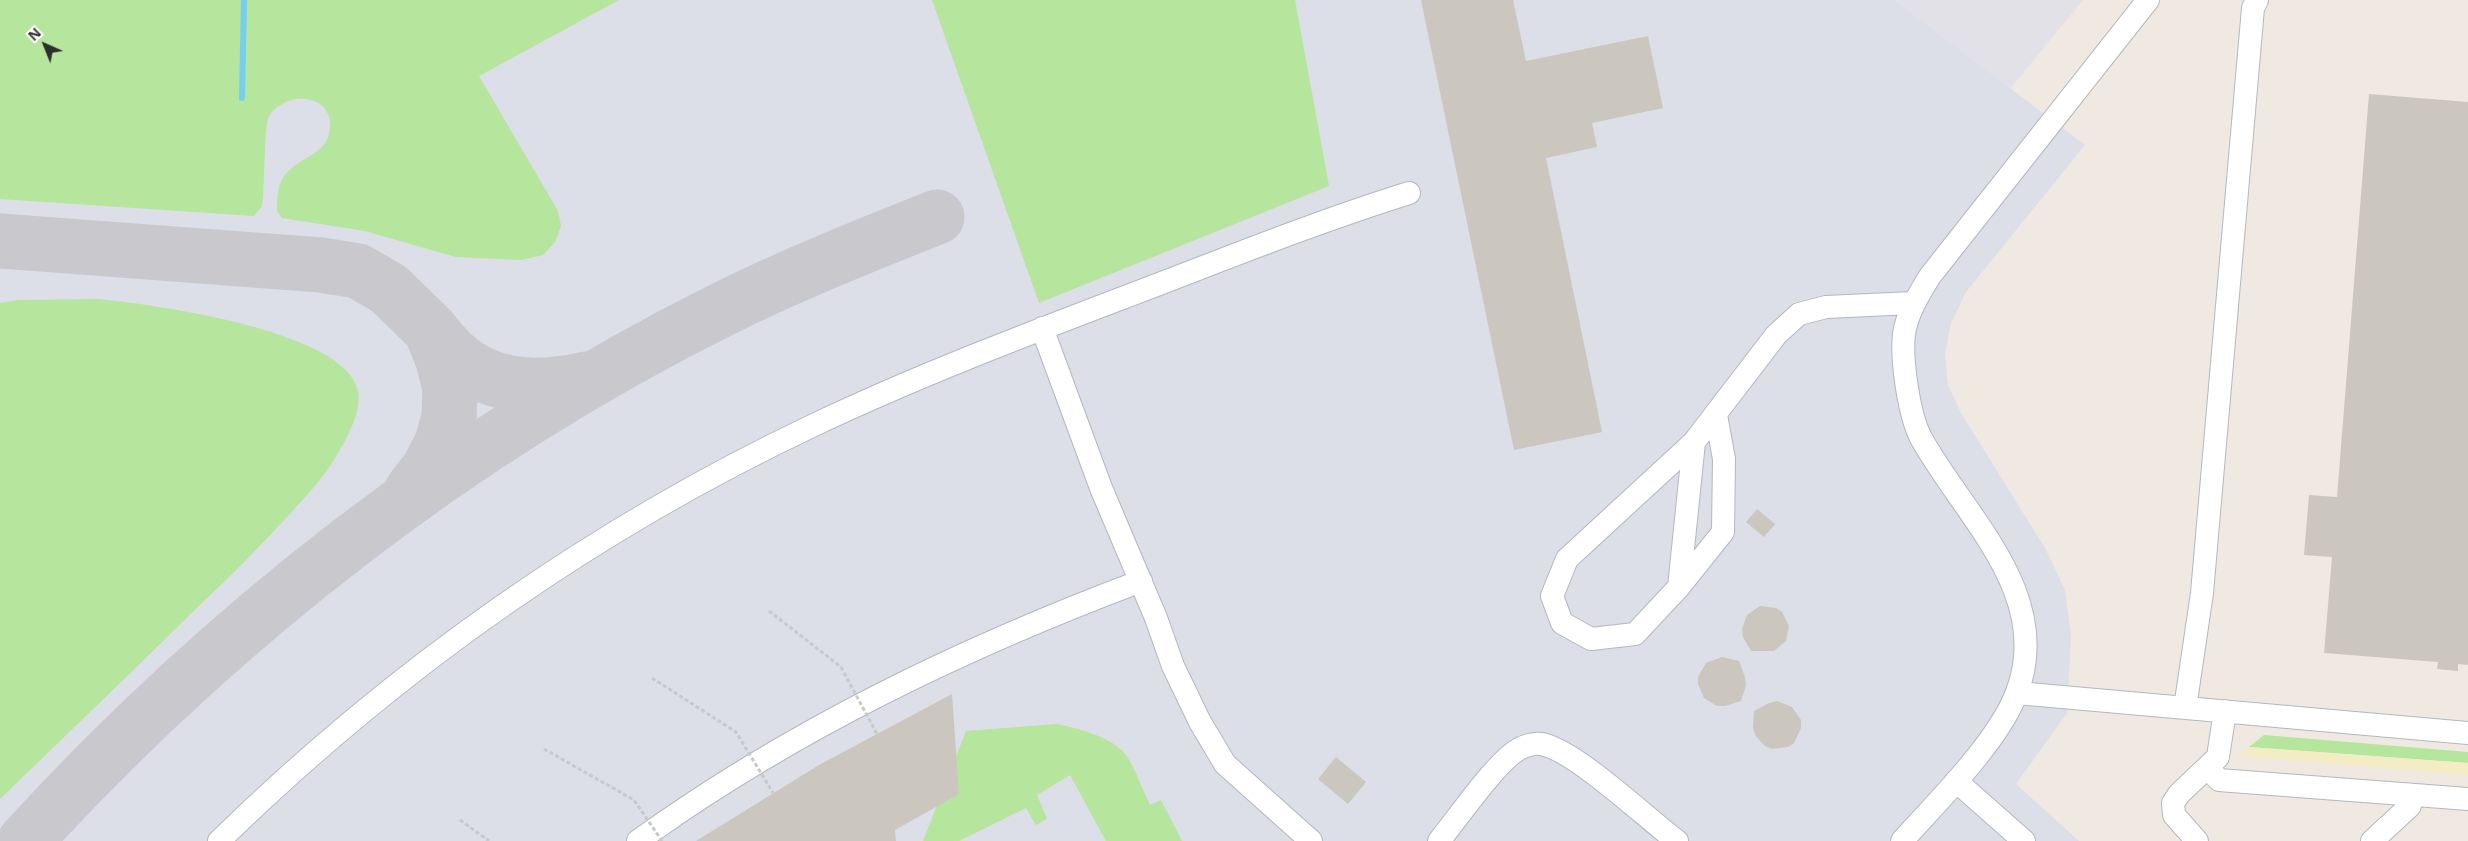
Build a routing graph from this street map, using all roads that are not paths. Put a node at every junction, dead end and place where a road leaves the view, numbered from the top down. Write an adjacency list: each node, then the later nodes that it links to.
1 (2148, 0): 4 (street)
2 (2257, 0): 11 (street)
3 (1409, 193): 5 (street)
4 (1913, 303): 6 (street); 10 (street)
5 (1042, 328): 8 (street); 18 (street)
6 (1716, 415): 7 (street); 9 (street)
7 (1694, 442): 9 (street); 9 (street)
8 (1141, 581): 19 (street); 20 (street)
9 (1679, 587)
10 (2017, 692): 11 (street); 15 (street)
11 (2185, 708): 12 (street)
12 (2225, 711): 13 (street); 14 (street)
13 (2468, 733)
14 (2208, 768): 16 (street); 25 (street)
15 (1956, 780): 23 (street); 24 (street)
16 (2411, 795): 17 (street); 26 (street)
17 (2468, 799)
18 (219, 841)
19 (638, 841)
20 (1311, 841)
21 (1439, 841): 22 (street)
22 (1677, 841)
23 (1902, 841)
24 (2024, 841)
25 (2197, 841)
26 (2372, 841)

